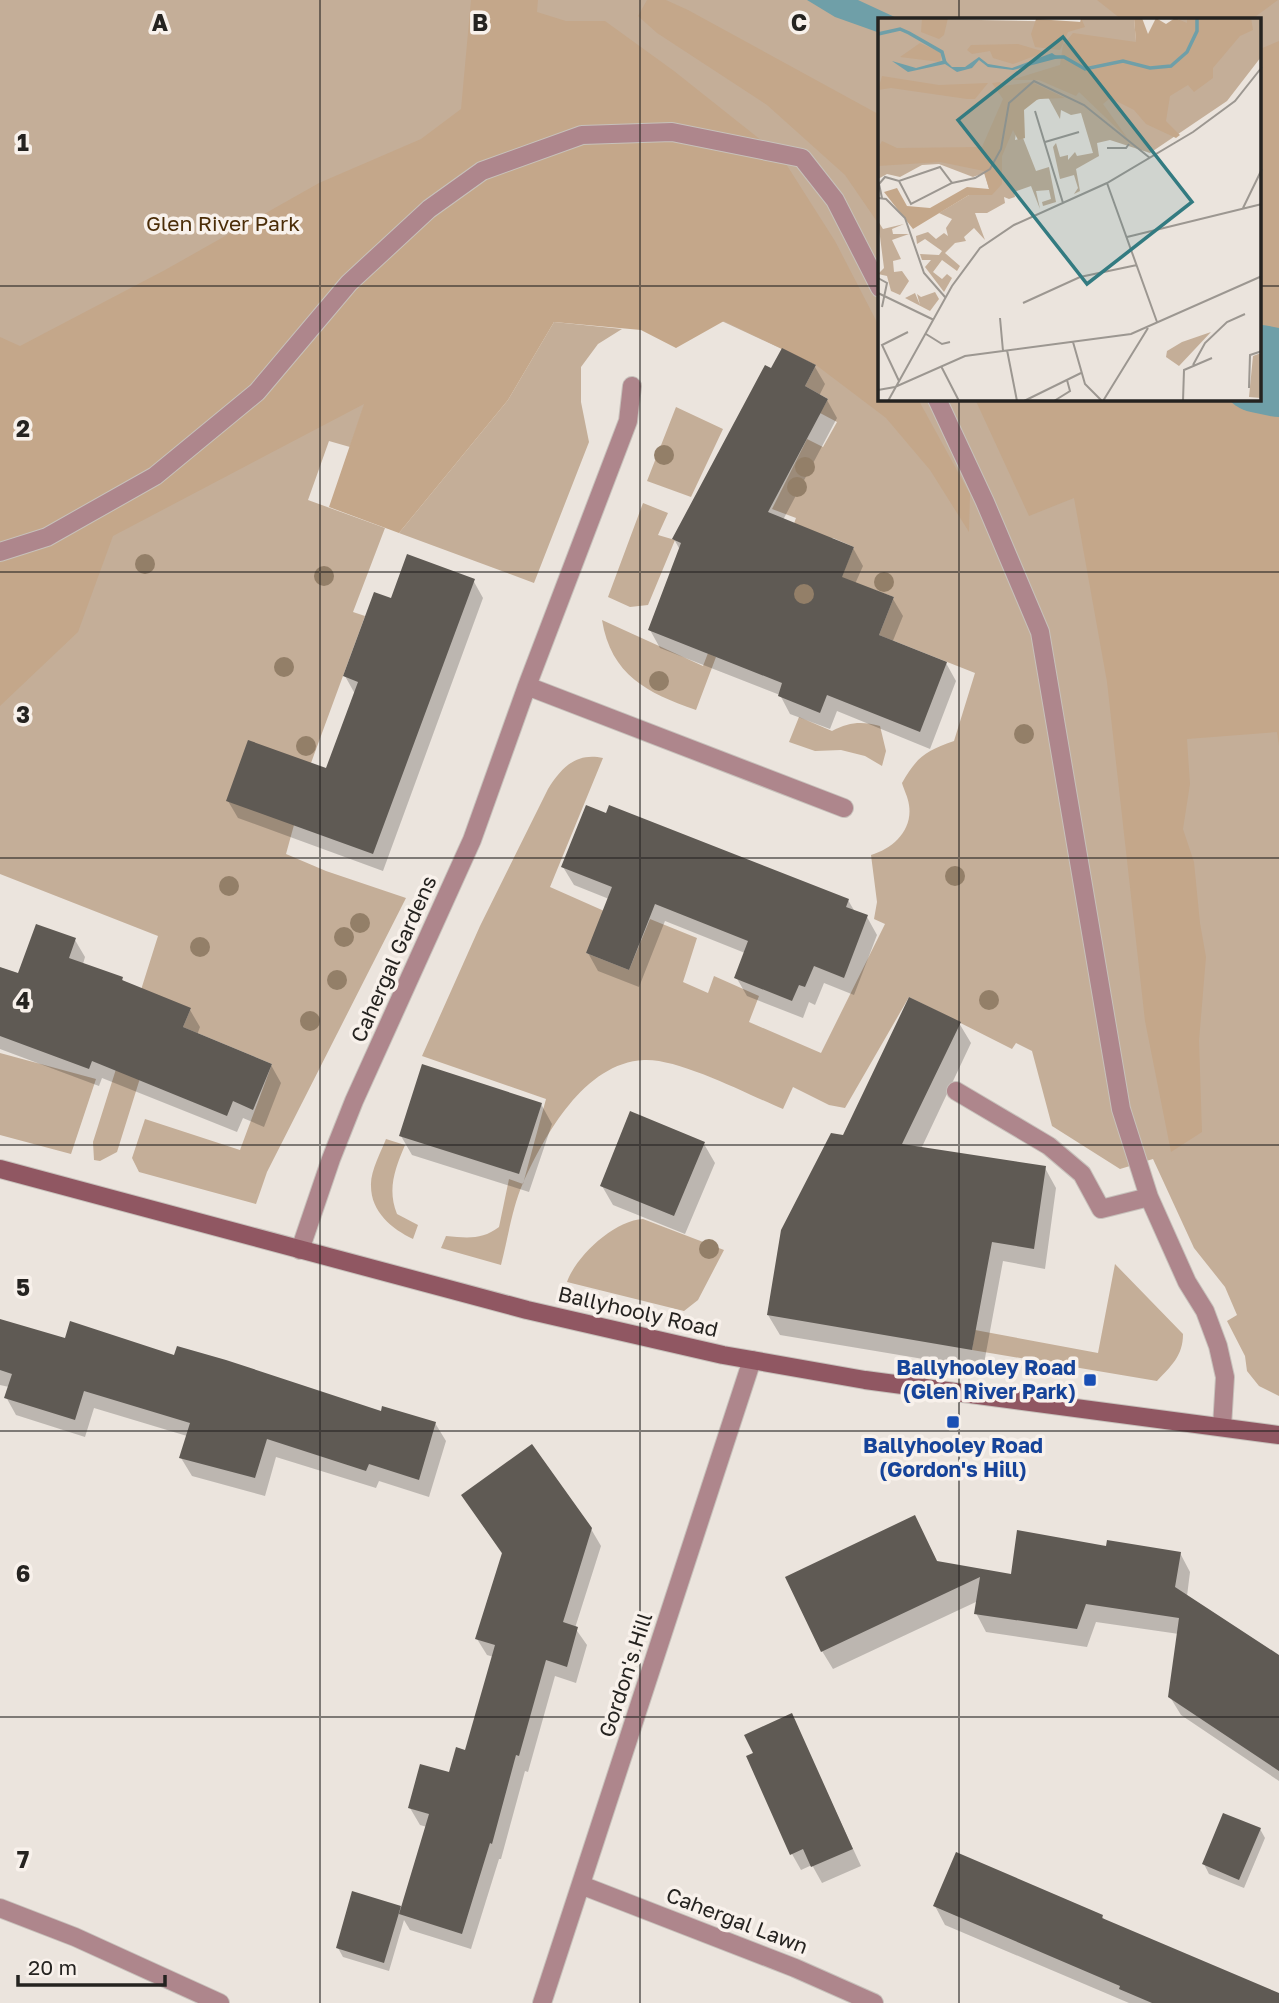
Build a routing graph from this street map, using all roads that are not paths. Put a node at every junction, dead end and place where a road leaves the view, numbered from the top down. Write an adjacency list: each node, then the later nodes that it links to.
1 (878, 284): 4 (street)
2 (632, 386): 5 (street, Cahergal Gardens)
3 (938, 401): 9 (street)
4 (0, 552)
5 (527, 686): 6 (street); 10 (street, Cahergal Gardens)
6 (844, 808)
7 (956, 1091): 9 (street)
8 (0, 1169): 10 (main road, Ballyhooly Road)
9 (1149, 1197): 12 (street)
10 (300, 1250): 11 (main road, Ballyhooly Road)
11 (752, 1360): 12 (main road, Ballyhooly Road); 14 (street, Gordon's Hill)
12 (1222, 1427): 13 (main road, Ballyhooly Road)
13 (1279, 1435)
14 (581, 1885): 17 (street, Gordon's Hill); 18 (street, Cahergal Lawn)
15 (0, 1908): 16 (street)
16 (220, 2003)
17 (542, 2003)
18 (874, 2003)

